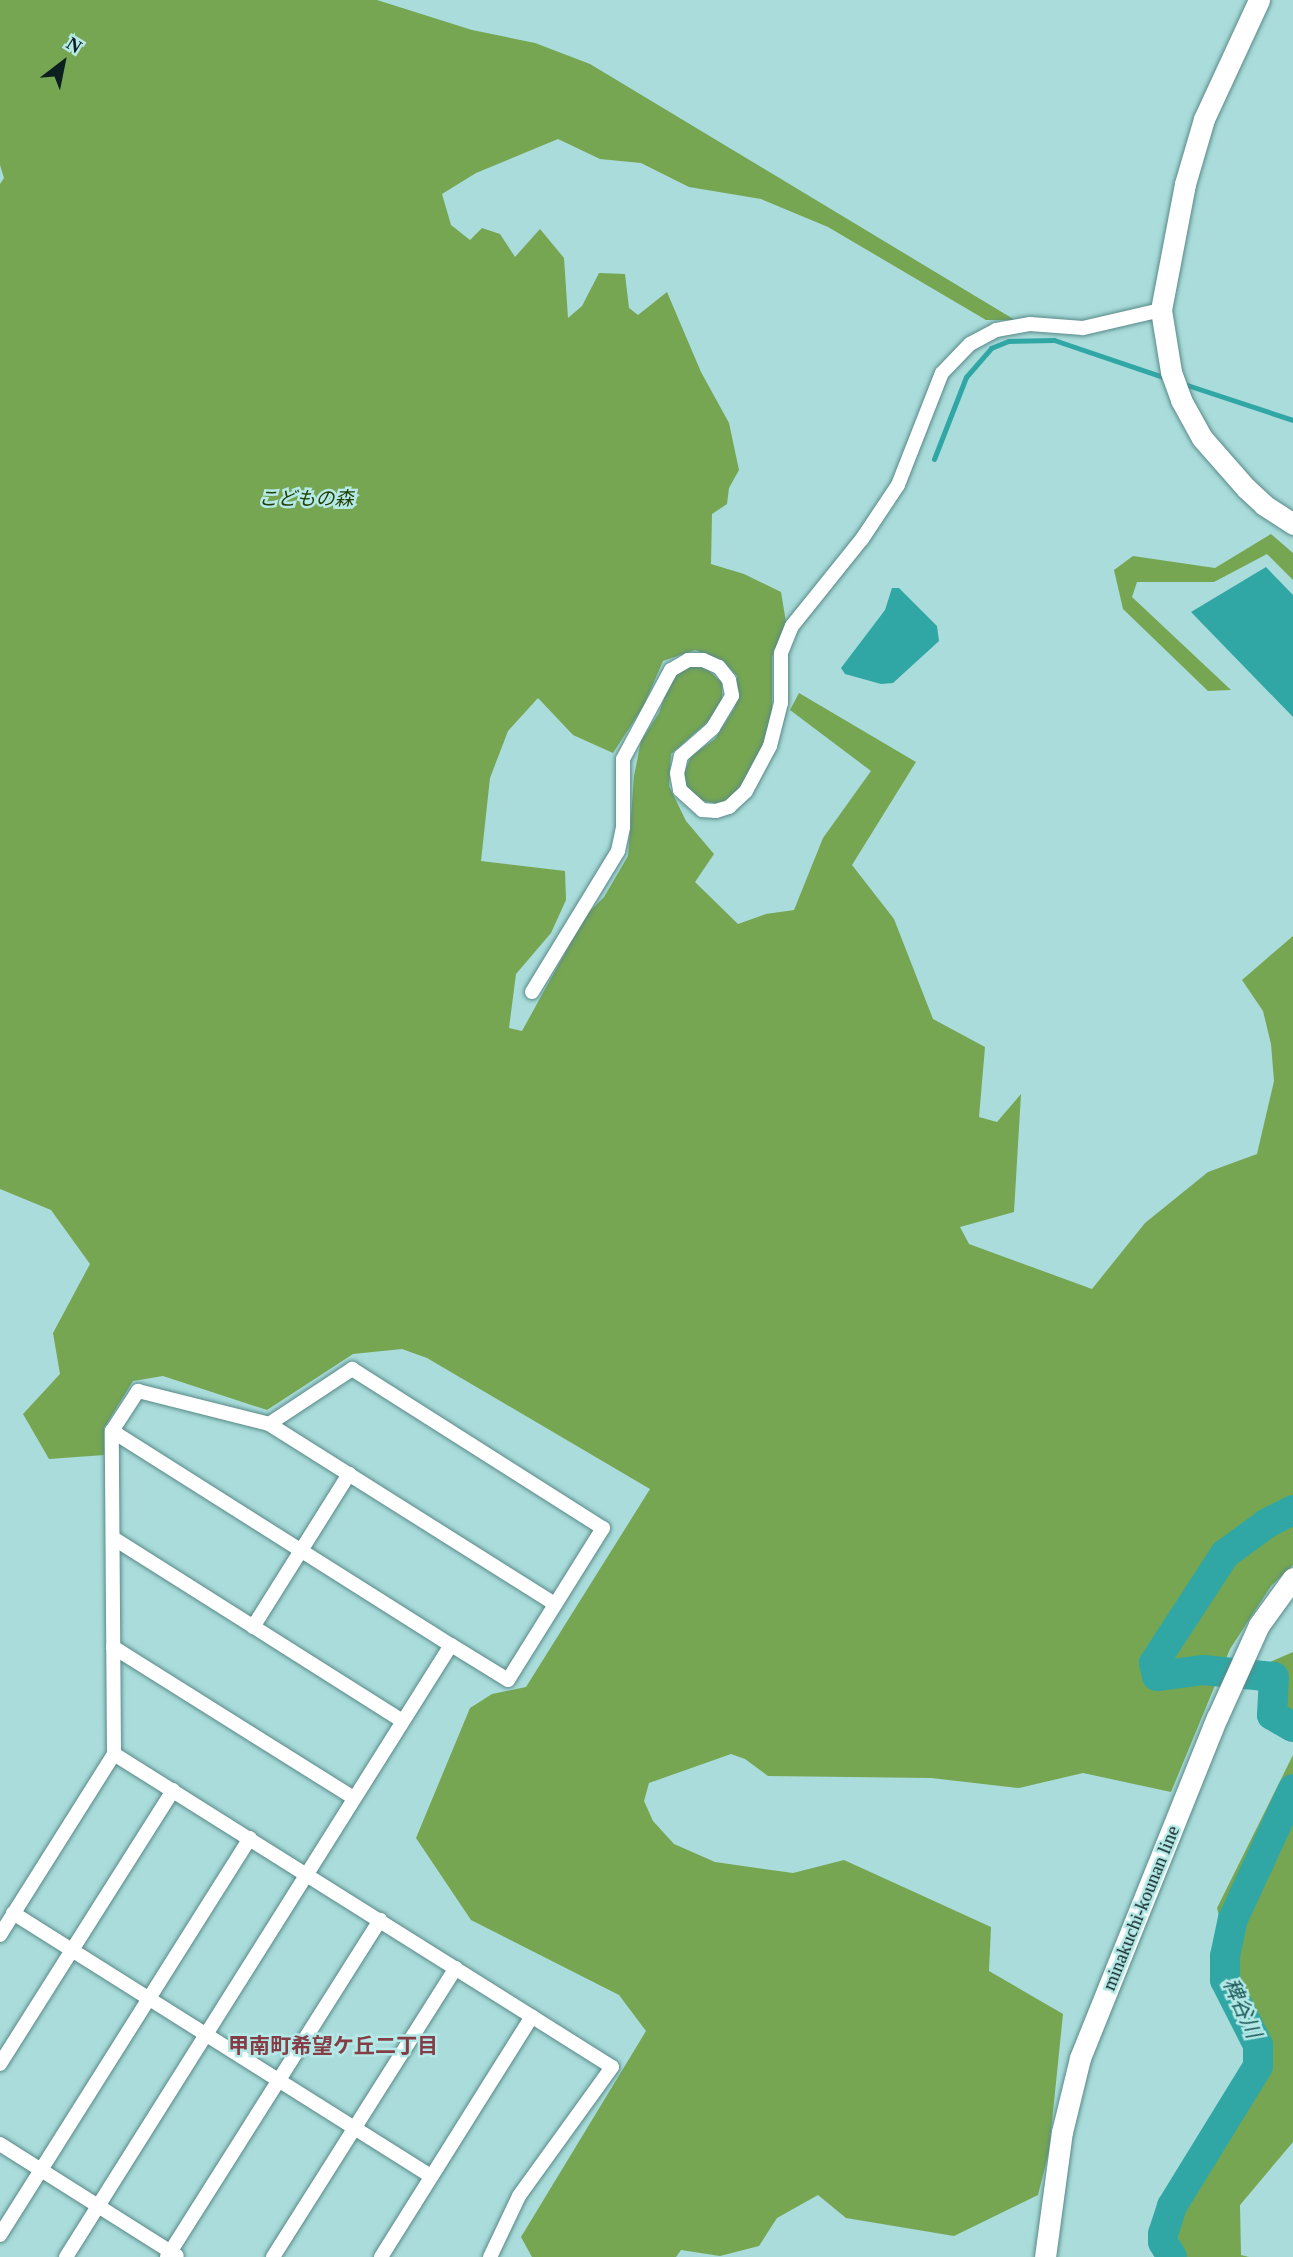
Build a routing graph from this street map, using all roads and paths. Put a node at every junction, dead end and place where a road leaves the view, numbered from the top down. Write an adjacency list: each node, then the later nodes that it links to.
1 (1259, 0): 2 (main road)
2 (1161, 310): 3 (main road); 4 (street)
3 (1293, 524)
4 (532, 992)
5 (269, 1424): 6 (street); 7 (street); 11 (street)
6 (112, 1431): 8 (street); 9 (street)
7 (349, 1474): 9 (street); 11 (street)
8 (113, 1538): 12 (street); 14 (street)
9 (301, 1550): 12 (street); 13 (street)
10 (1293, 1578): 43 (main road, minakuchi-kounan line)
11 (555, 1604): 13 (street)
12 (253, 1627): 15 (street)
13 (451, 1645): 15 (street)
14 (113, 1647): 16 (street); 18 (street)
15 (402, 1721): 18 (street)
16 (114, 1754): 17 (street); 21 (street)
17 (173, 1790): 19 (street); 24 (street)
18 (354, 1798): 20 (street)
19 (250, 1838): 20 (street); 26 (street)
20 (307, 1874): 22 (street); 28 (street)
21 (13, 1913): 23 (street); 24 (street)
22 (380, 1920): 25 (street); 31 (street)
23 (0, 1935)
24 (73, 1950): 26 (street); 29 (street)
25 (456, 1969): 27 (street); 32 (street)
26 (150, 1998): 28 (street); 34 (street)
27 (532, 2016): 35 (street); 42 (street)
28 (206, 2034): 31 (street); 36 (street)
29 (6, 2043): 30 (street)
30 (0, 2064)
31 (279, 2079): 32 (street); 38 (street)
32 (355, 2128): 35 (street); 40 (street)
33 (0, 2144): 34 (street)
34 (41, 2170): 36 (street); 37 (street)
35 (431, 2176): 41 (street)
36 (98, 2206): 38 (street); 39 (street)
37 (0, 2235)
38 (172, 2255)
39 (66, 2257)
40 (273, 2257)
41 (381, 2257)
42 (490, 2257)
43 (1045, 2257)

